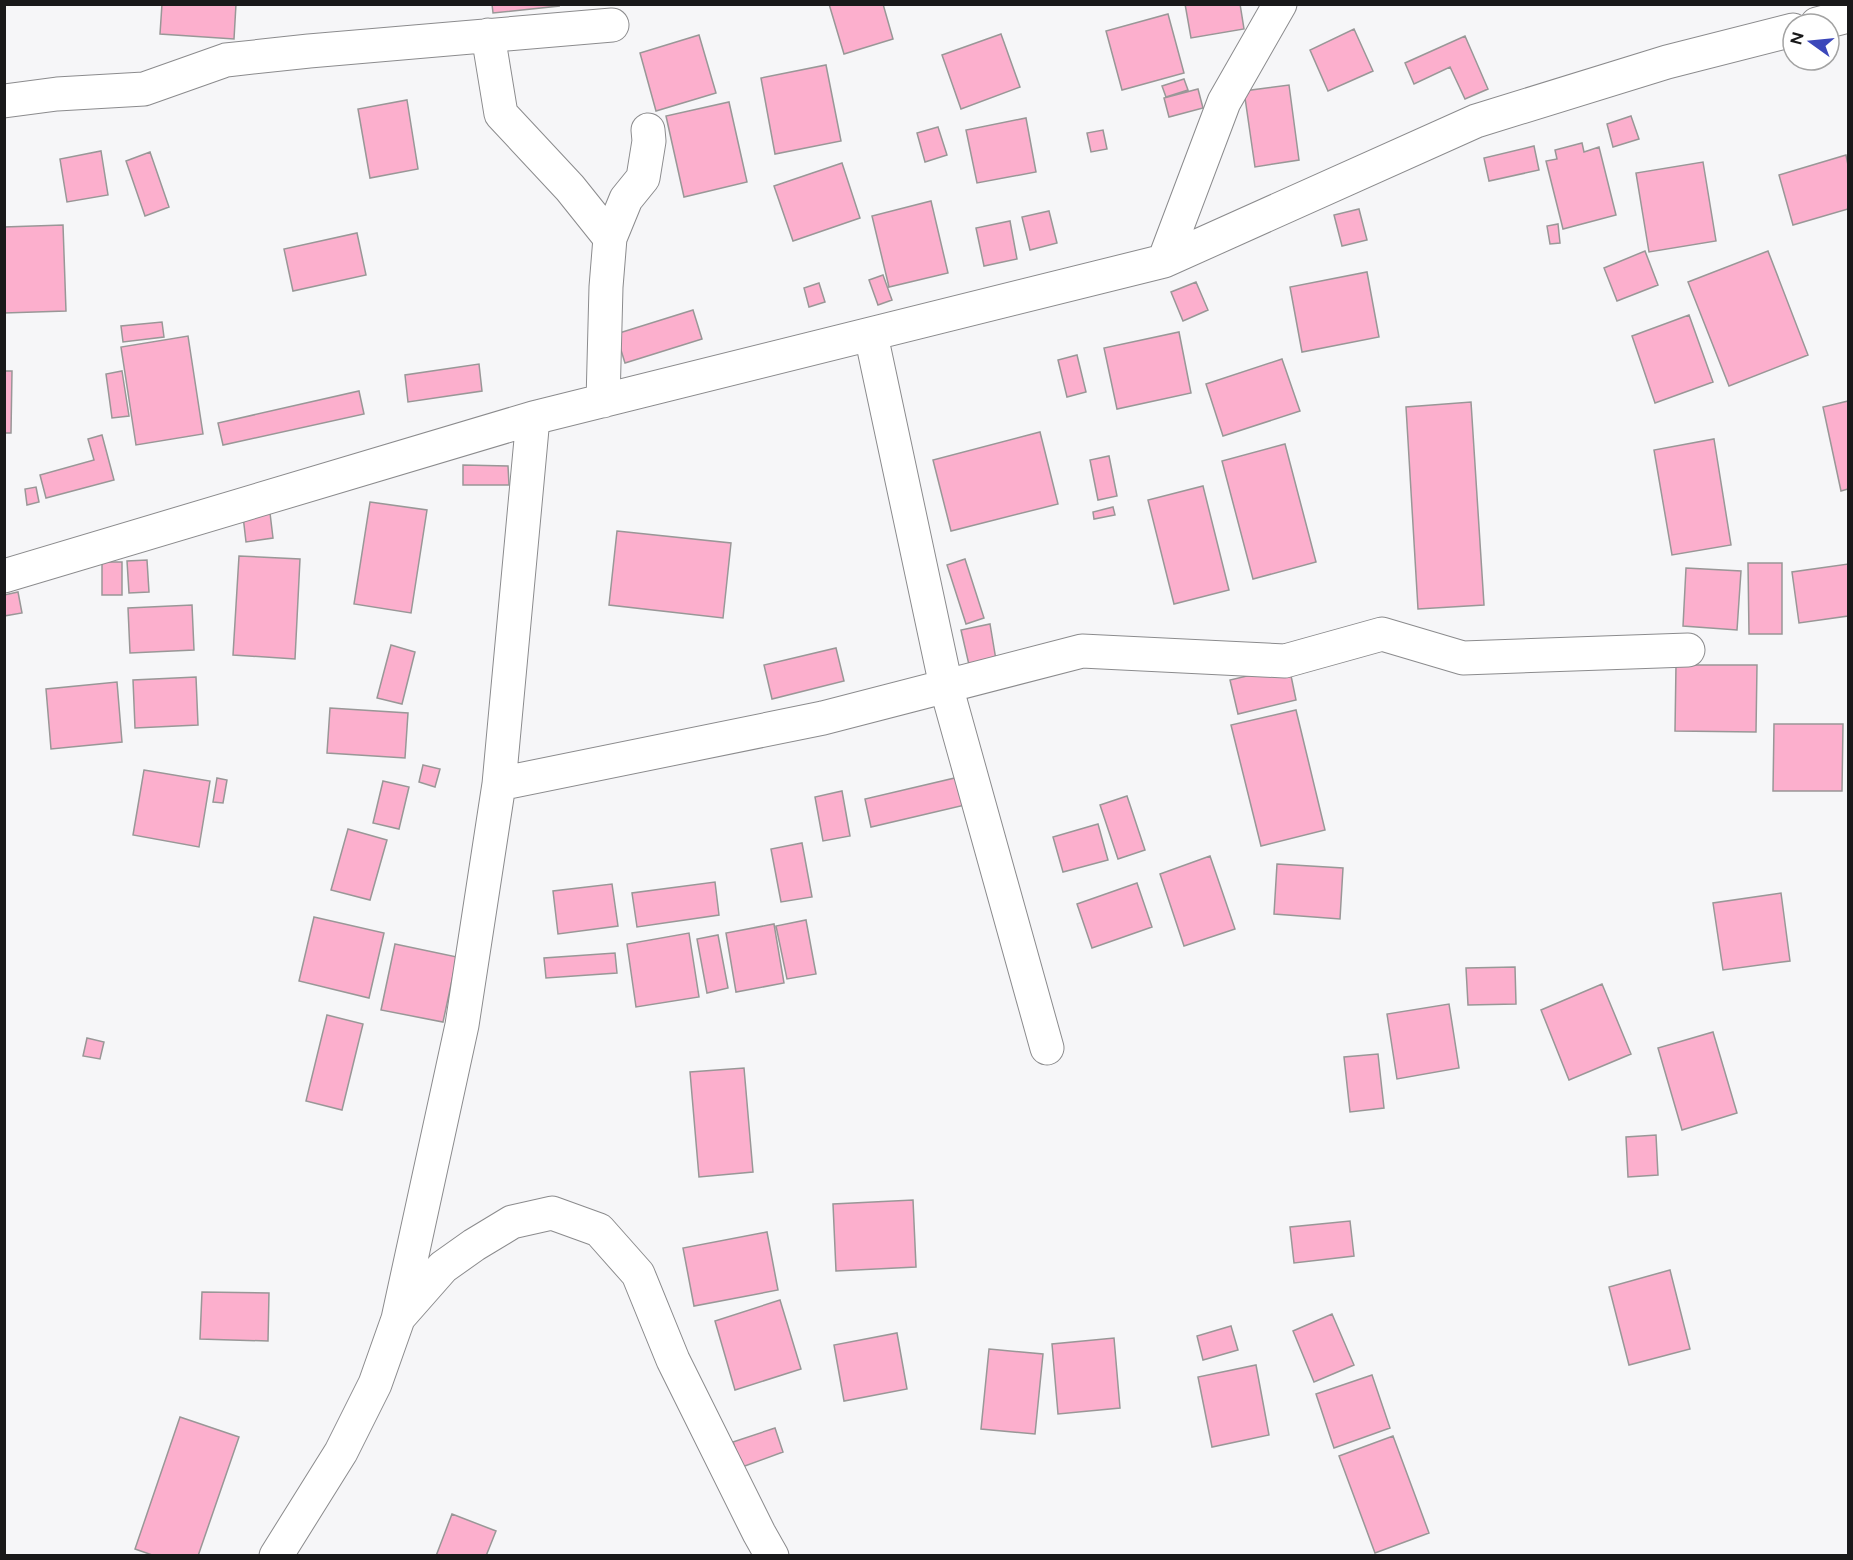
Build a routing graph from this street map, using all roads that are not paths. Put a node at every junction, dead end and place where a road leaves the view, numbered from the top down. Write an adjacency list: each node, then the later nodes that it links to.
1 (1280, 4): 8 (street)
2 (612, 25): 4 (street)
3 (1781, 33): 8 (street)
4 (488, 35): 5 (street); 7 (street)
5 (4, 101)
6 (648, 129): 7 (street)
7 (610, 238): 10 (street)
8 (1164, 261): 9 (street)
9 (871, 335): 10 (street); 14 (street)
10 (603, 401): 11 (street)
11 (532, 418): 12 (street); 15 (street)
12 (4, 576)
13 (1688, 650): 14 (street)
14 (946, 686): 15 (street); 16 (street)
15 (500, 784): 17 (street)
16 (1047, 1048)
17 (398, 1319): 18 (street); 19 (street)
18 (276, 1556)
19 (772, 1556)

